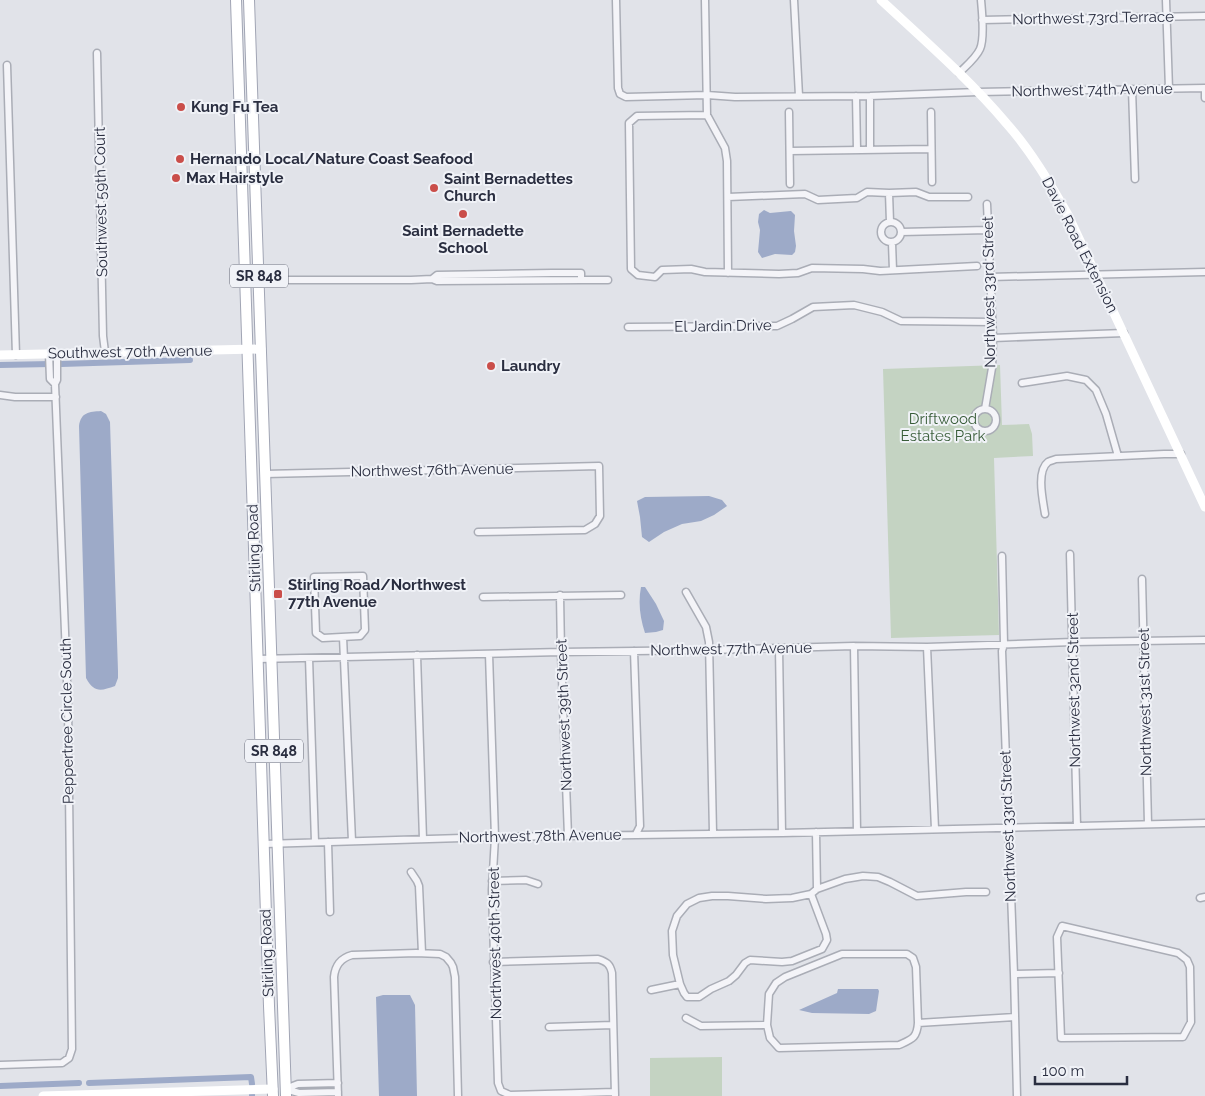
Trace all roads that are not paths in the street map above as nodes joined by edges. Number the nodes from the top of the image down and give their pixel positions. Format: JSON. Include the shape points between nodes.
{"nodes":[{"id":1,"x":236,"y":0,"type":"edge"},
{"id":2,"x":249,"y":0,"type":"edge"},
{"id":3,"x":616,"y":0,"type":"edge"},
{"id":4,"x":704,"y":0,"type":"edge"},
{"id":5,"x":794,"y":0,"type":"edge"},
{"id":6,"x":881,"y":0,"type":"edge"},
{"id":7,"x":981,"y":0,"type":"edge"},
{"id":8,"x":1166,"y":0,"type":"edge"},
{"id":9,"x":1205,"y":16,"type":"edge"},
{"id":10,"x":1166,"y":17,"type":"junction"},
{"id":11,"x":982,"y":20,"type":"junction"},
{"id":12,"x":97,"y":53,"type":"dead end"},
{"id":13,"x":8,"y":64,"type":"dead end"},
{"id":14,"x":959,"y":73,"type":"junction"},
{"id":15,"x":1205,"y":88,"type":"edge"},
{"id":16,"x":1169,"y":89,"type":"junction"},
{"id":17,"x":1132,"y":90,"type":"junction"},
{"id":18,"x":978,"y":92,"type":"junction"},
{"id":19,"x":707,"y":95,"type":"junction"},
{"id":20,"x":800,"y":96,"type":"junction"},
{"id":21,"x":856,"y":96,"type":"junction"},
{"id":22,"x":870,"y":96,"type":"junction"},
{"id":23,"x":1205,"y":98,"type":"edge"},
{"id":24,"x":789,"y":112,"type":"dead end"},
{"id":25,"x":931,"y":112,"type":"dead end"},
{"id":26,"x":707,"y":115,"type":"junction"},
{"id":27,"x":931,"y":149,"type":"junction"},
{"id":28,"x":857,"y":150,"type":"junction"},
{"id":29,"x":870,"y":150,"type":"junction"},
{"id":30,"x":790,"y":151,"type":"junction"},
{"id":31,"x":1136,"y":179,"type":"dead end"},
{"id":32,"x":932,"y":182,"type":"dead end"},
{"id":33,"x":790,"y":184,"type":"dead end"},
{"id":34,"x":888,"y":193,"type":"junction"},
{"id":35,"x":728,"y":197,"type":"junction"},
{"id":36,"x":968,"y":197,"type":"dead end"},
{"id":37,"x":243,"y":204,"type":"junction"},
{"id":38,"x":256,"y":204,"type":"junction"},
{"id":39,"x":986,"y":204,"type":"dead end"},
{"id":40,"x":890,"y":222,"type":"junction"},
{"id":41,"x":988,"y":230,"type":"junction"},
{"id":42,"x":901,"y":232,"type":"junction"},
{"id":43,"x":892,"y":243,"type":"junction"},
{"id":44,"x":977,"y":266,"type":"dead end"},
{"id":45,"x":892,"y":270,"type":"junction"},
{"id":46,"x":1205,"y":272,"type":"edge"},
{"id":47,"x":728,"y":273,"type":"junction"},
{"id":48,"x":1096,"y":274,"type":"junction"},
{"id":49,"x":990,"y":277,"type":"junction"},
{"id":50,"x":259,"y":280,"type":"junction"},
{"id":51,"x":608,"y":280,"type":"dead end"},
{"id":52,"x":992,"y":322,"type":"junction"},
{"id":53,"x":628,"y":328,"type":"dead end"},
{"id":54,"x":1124,"y":333,"type":"junction"},
{"id":55,"x":993,"y":338,"type":"junction"},
{"id":56,"x":248,"y":349,"type":"junction"},
{"id":57,"x":260,"y":349,"type":"junction"},
{"id":58,"x":105,"y":352,"type":"junction"},
{"id":59,"x":53,"y":354,"type":"junction"},
{"id":60,"x":0,"y":355,"type":"edge"},
{"id":61,"x":16,"y":355,"type":"junction"},
{"id":62,"x":1022,"y":383,"type":"dead end"},
{"id":63,"x":0,"y":395,"type":"edge"},
{"id":64,"x":56,"y":397,"type":"junction"},
{"id":65,"x":985,"y":409,"type":"dead end"},
{"id":66,"x":1181,"y":454,"type":"junction"},
{"id":67,"x":1118,"y":456,"type":"junction"},
{"id":68,"x":265,"y":474,"type":"junction"},
{"id":69,"x":1205,"y":507,"type":"edge"},
{"id":70,"x":1045,"y":514,"type":"dead end"},
{"id":71,"x":478,"y":532,"type":"dead end"},
{"id":72,"x":1070,"y":554,"type":"dead end"},
{"id":73,"x":1002,"y":556,"type":"dead end"},
{"id":74,"x":1142,"y":580,"type":"dead end"},
{"id":75,"x":686,"y":592,"type":"dead end"},
{"id":76,"x":560,"y":595,"type":"junction"},
{"id":77,"x":621,"y":595,"type":"dead end"},
{"id":78,"x":483,"y":597,"type":"dead end"},
{"id":79,"x":343,"y":638,"type":"junction"},
{"id":80,"x":1144,"y":640,"type":"junction"},
{"id":81,"x":1205,"y":640,"type":"edge"},
{"id":82,"x":1073,"y":642,"type":"junction"},
{"id":83,"x":1004,"y":644,"type":"junction"},
{"id":84,"x":854,"y":646,"type":"junction"},
{"id":85,"x":926,"y":647,"type":"junction"},
{"id":86,"x":779,"y":648,"type":"junction"},
{"id":87,"x":708,"y":650,"type":"junction"},
{"id":88,"x":634,"y":651,"type":"junction"},
{"id":89,"x":561,"y":652,"type":"junction"},
{"id":90,"x":489,"y":654,"type":"junction"},
{"id":91,"x":416,"y":655,"type":"junction"},
{"id":92,"x":344,"y":657,"type":"junction"},
{"id":93,"x":272,"y":658,"type":"junction"},
{"id":94,"x":308,"y":658,"type":"junction"},
{"id":95,"x":257,"y":659,"type":"junction"},
{"id":96,"x":1205,"y":823,"type":"edge"},
{"id":97,"x":1148,"y":824,"type":"junction"},
{"id":98,"x":1077,"y":826,"type":"junction"},
{"id":99,"x":1008,"y":827,"type":"junction"},
{"id":100,"x":935,"y":829,"type":"junction"},
{"id":101,"x":857,"y":831,"type":"junction"},
{"id":102,"x":816,"y":832,"type":"junction"},
{"id":103,"x":713,"y":833,"type":"junction"},
{"id":104,"x":782,"y":833,"type":"junction"},
{"id":105,"x":636,"y":834,"type":"junction"},
{"id":106,"x":568,"y":836,"type":"junction"},
{"id":107,"x":496,"y":837,"type":"junction"},
{"id":108,"x":424,"y":839,"type":"junction"},
{"id":109,"x":352,"y":841,"type":"junction"},
{"id":110,"x":315,"y":842,"type":"junction"},
{"id":111,"x":328,"y":842,"type":"junction"},
{"id":112,"x":264,"y":844,"type":"junction"},
{"id":113,"x":278,"y":844,"type":"junction"},
{"id":114,"x":411,"y":872,"type":"dead end"},
{"id":115,"x":492,"y":881,"type":"junction"},
{"id":116,"x":538,"y":884,"type":"dead end"},
{"id":117,"x":818,"y":889,"type":"junction"},
{"id":118,"x":986,"y":892,"type":"dead end"},
{"id":119,"x":812,"y":894,"type":"junction"},
{"id":120,"x":330,"y":912,"type":"dead end"},
{"id":121,"x":422,"y":953,"type":"junction"},
{"id":122,"x":493,"y":962,"type":"junction"},
{"id":123,"x":1058,"y":973,"type":"junction"},
{"id":124,"x":1014,"y":974,"type":"junction"},
{"id":125,"x":680,"y":984,"type":"junction"},
{"id":126,"x":651,"y":990,"type":"dead end"},
{"id":127,"x":1015,"y":1017,"type":"junction"},
{"id":128,"x":686,"y":1018,"type":"dead end"},
{"id":129,"x":918,"y":1023,"type":"junction"},
{"id":130,"x":613,"y":1025,"type":"junction"},
{"id":131,"x":767,"y":1025,"type":"junction"},
{"id":132,"x":549,"y":1027,"type":"dead end"},
{"id":133,"x":0,"y":1065,"type":"edge"},
{"id":134,"x":272,"y":1072,"type":"junction"},
{"id":135,"x":338,"y":1083,"type":"junction"},
{"id":136,"x":273,"y":1092,"type":"edge"},
{"id":137,"x":285,"y":1092,"type":"edge"},
{"id":138,"x":338,"y":1094,"type":"edge"},
{"id":139,"x":615,"y":1094,"type":"edge"},
{"id":140,"x":43,"y":1096,"type":"edge"},
{"id":141,"x":458,"y":1096,"type":"edge"},
{"id":142,"x":1017,"y":1096,"type":"edge"}],
"edges":[{"from":1,"to":37,"type":"main road","name":"Stirling Road","number":"SR 848"},
{"from":2,"to":38,"type":"main road","name":"Stirling Road","number":"SR 848"},
{"from":3,"to":19,"type":"street","via":[[620,94],[626,97]]},
{"from":4,"to":19,"type":"street"},
{"from":5,"to":20,"type":"street"},
{"from":6,"to":14,"type":"main road","name":"Davie Road Extension"},
{"from":7,"to":11,"type":"street"},
{"from":8,"to":10,"type":"street"},
{"from":9,"to":10,"type":"street","name":"Northwest 73rd Terrace"},
{"from":10,"to":11,"type":"street","name":"Northwest 73rd Terrace"},
{"from":10,"to":16,"type":"street"},
{"from":11,"to":14,"type":"street","via":[[980,49]]},
{"from":12,"to":58,"type":"street","name":"Southwest 59th Court"},
{"from":13,"to":61,"type":"street"},
{"from":14,"to":18,"type":"main road","name":"Davie Road Extension"},
{"from":15,"to":16,"type":"street","name":"Northwest 74th Avenue"},
{"from":15,"to":23,"type":"street"},
{"from":16,"to":17,"type":"street","name":"Northwest 74th Avenue"},
{"from":17,"to":18,"type":"street","name":"Northwest 74th Avenue"},
{"from":17,"to":31,"type":"street"},
{"from":18,"to":22,"type":"street","name":"Northwest 74th Avenue"},
{"from":18,"to":48,"type":"main road","name":"Davie Road Extension","via":[[1008,124],[1047,178]]},
{"from":19,"to":20,"type":"street"},
{"from":19,"to":26,"type":"street"},
{"from":20,"to":21,"type":"street","name":"Northwest 74th Avenue"},
{"from":21,"to":22,"type":"street","name":"Northwest 74th Avenue"},
{"from":21,"to":28,"type":"street"},
{"from":22,"to":29,"type":"street"},
{"from":24,"to":30,"type":"street"},
{"from":25,"to":27,"type":"street"},
{"from":26,"to":35,"type":"street","via":[[725,148]]},
{"from":26,"to":47,"type":"street","via":[[637,116],[629,123],[631,269],[638,276],[654,277],[662,270]]},
{"from":27,"to":29,"type":"street"},
{"from":27,"to":32,"type":"street"},
{"from":28,"to":29,"type":"street"},
{"from":28,"to":30,"type":"street"},
{"from":30,"to":33,"type":"street"},
{"from":34,"to":35,"type":"street","via":[[867,192],[857,198],[818,200],[804,194]]},
{"from":34,"to":36,"type":"street"},
{"from":34,"to":40,"type":"street"},
{"from":35,"to":47,"type":"street"},
{"from":37,"to":38,"type":"main road"},
{"from":37,"to":56,"type":"main road","name":"Stirling Road","number":"SR 848"},
{"from":38,"to":50,"type":"main road","name":"Stirling Road","number":"SR 848"},
{"from":39,"to":41,"type":"street","name":"Northwest 33rd Street"},
{"from":40,"to":42,"type":"street","via":[[898,224]]},
{"from":40,"to":43,"type":"street","via":[[883,225],[880,233],[884,240]]},
{"from":41,"to":42,"type":"street"},
{"from":41,"to":49,"type":"street","name":"Northwest 33rd Street"},
{"from":42,"to":43,"type":"street","via":[[899,239]]},
{"from":43,"to":45,"type":"street"},
{"from":44,"to":45,"type":"street"},
{"from":45,"to":47,"type":"street","via":[[812,268],[798,273]]},
{"from":46,"to":48,"type":"street"},
{"from":48,"to":49,"type":"street"},
{"from":48,"to":54,"type":"main road","name":"Davie Road Extension"},
{"from":49,"to":52,"type":"street","name":"Northwest 33rd Street"},
{"from":50,"to":51,"type":"street","via":[[411,280],[447,274],[581,273],[581,280]]},
{"from":50,"to":57,"type":"main road","name":"Stirling Road","number":"SR 848"},
{"from":52,"to":53,"type":"street","name":"El Jardin Drive","via":[[902,320],[854,305],[813,307],[777,326]]},
{"from":52,"to":55,"type":"street","name":"Northwest 33rd Street"},
{"from":54,"to":55,"type":"street"},
{"from":54,"to":66,"type":"main road","name":"Davie Road Extension"},
{"from":55,"to":65,"type":"street","name":"Northwest 33rd Street"},
{"from":56,"to":57,"type":"main road","name":"Southwest 70th Avenue"},
{"from":56,"to":58,"type":"main road","name":"Southwest 70th Avenue"},
{"from":56,"to":95,"type":"main road","name":"Stirling Road","number":"SR 848"},
{"from":57,"to":68,"type":"main road","name":"Stirling Road","number":"SR 848"},
{"from":58,"to":59,"type":"main road","name":"Southwest 70th Avenue"},
{"from":59,"to":61,"type":"main road","name":"Southwest 70th Avenue"},
{"from":59,"to":64,"type":"street","name":"Peppertree Circle South","via":[[50,379],[55,384]]},
{"from":60,"to":61,"type":"main road","name":"Southwest 70th Avenue"},
{"from":62,"to":67,"type":"street","via":[[1066,376],[1086,380],[1096,390]]},
{"from":63,"to":64,"type":"street"},
{"from":64,"to":133,"type":"street","name":"Peppertree Circle South","via":[[68,706],[72,1049],[69,1058],[62,1063]]},
{"from":66,"to":67,"type":"street"},
{"from":66,"to":69,"type":"main road","name":"Davie Road Extension"},
{"from":67,"to":70,"type":"street","via":[[1048,462],[1041,472]]},
{"from":68,"to":71,"type":"street","name":"Northwest 76th Avenue","via":[[599,466],[600,516],[585,530]]},
{"from":68,"to":93,"type":"main road","name":"Stirling Road","number":"SR 848"},
{"from":72,"to":82,"type":"street","name":"Northwest 32nd Street"},
{"from":73,"to":83,"type":"street","name":"Northwest 33rd Street"},
{"from":74,"to":80,"type":"street","name":"Northwest 31st Street"},
{"from":75,"to":87,"type":"street","via":[[706,627]]},
{"from":76,"to":77,"type":"street"},
{"from":76,"to":78,"type":"street"},
{"from":76,"to":89,"type":"street","name":"Northwest 39th Street"},
{"from":79,"to":79,"type":"street","via":[[360,636],[365,630],[363,576],[314,577],[316,633],[323,638]]},
{"from":79,"to":92,"type":"street"},
{"from":80,"to":81,"type":"street","name":"Northwest 77th Avenue"},
{"from":80,"to":82,"type":"street","name":"Northwest 77th Avenue"},
{"from":80,"to":97,"type":"street","name":"Northwest 31st Street"},
{"from":82,"to":83,"type":"street","name":"Northwest 77th Avenue"},
{"from":82,"to":98,"type":"street","name":"Northwest 32nd Street"},
{"from":83,"to":85,"type":"street","name":"Northwest 77th Avenue"},
{"from":83,"to":99,"type":"street","name":"Northwest 33rd Street"},
{"from":84,"to":85,"type":"street","name":"Northwest 77th Avenue"},
{"from":84,"to":86,"type":"street","name":"Northwest 77th Avenue"},
{"from":84,"to":101,"type":"street"},
{"from":85,"to":100,"type":"street"},
{"from":86,"to":87,"type":"street","name":"Northwest 77th Avenue"},
{"from":86,"to":104,"type":"street"},
{"from":87,"to":88,"type":"street","name":"Northwest 77th Avenue"},
{"from":87,"to":103,"type":"street"},
{"from":88,"to":89,"type":"street","name":"Northwest 77th Avenue"},
{"from":88,"to":105,"type":"street","via":[[640,826]]},
{"from":89,"to":90,"type":"street","name":"Northwest 77th Avenue"},
{"from":89,"to":106,"type":"street","name":"Northwest 39th Street"},
{"from":90,"to":91,"type":"street","name":"Northwest 77th Avenue"},
{"from":90,"to":107,"type":"street","name":"Northwest 40th Street"},
{"from":91,"to":92,"type":"street","name":"Northwest 77th Avenue"},
{"from":91,"to":108,"type":"street"},
{"from":92,"to":94,"type":"street","name":"Northwest 77th Avenue"},
{"from":92,"to":109,"type":"street"},
{"from":93,"to":94,"type":"street","name":"Northwest 77th Avenue"},
{"from":93,"to":95,"type":"street","name":"Northwest 77th Avenue"},
{"from":93,"to":113,"type":"main road","name":"Stirling Road","number":"SR 848"},
{"from":94,"to":110,"type":"street"},
{"from":95,"to":112,"type":"main road","name":"Stirling Road","number":"SR 848"},
{"from":96,"to":97,"type":"street","name":"Northwest 78th Avenue"},
{"from":97,"to":98,"type":"street","name":"Northwest 78th Avenue"},
{"from":98,"to":99,"type":"street","name":"Northwest 78th Avenue"},
{"from":99,"to":100,"type":"street","name":"Northwest 78th Avenue"},
{"from":99,"to":124,"type":"street","name":"Northwest 33rd Street"},
{"from":100,"to":101,"type":"street","name":"Northwest 78th Avenue"},
{"from":101,"to":102,"type":"street","name":"Northwest 78th Avenue"},
{"from":102,"to":104,"type":"street","name":"Northwest 78th Avenue"},
{"from":102,"to":117,"type":"street"},
{"from":103,"to":104,"type":"street","name":"Northwest 78th Avenue"},
{"from":103,"to":105,"type":"street","name":"Northwest 78th Avenue"},
{"from":105,"to":106,"type":"street","name":"Northwest 78th Avenue"},
{"from":106,"to":107,"type":"street","name":"Northwest 78th Avenue"},
{"from":107,"to":108,"type":"street","name":"Northwest 78th Avenue"},
{"from":107,"to":115,"type":"street","name":"Northwest 40th Street"},
{"from":108,"to":109,"type":"street","name":"Northwest 78th Avenue"},
{"from":109,"to":111,"type":"street","name":"Northwest 78th Avenue"},
{"from":110,"to":111,"type":"street","name":"Northwest 78th Avenue"},
{"from":110,"to":113,"type":"street","name":"Northwest 78th Avenue"},
{"from":111,"to":120,"type":"street"},
{"from":112,"to":113,"type":"street","name":"Northwest 78th Avenue"},
{"from":112,"to":134,"type":"main road","name":"Stirling Road","number":"SR 848"},
{"from":113,"to":137,"type":"main road","name":"Stirling Road","number":"SR 848"},
{"from":114,"to":121,"type":"street","via":[[419,886]]},
{"from":115,"to":116,"type":"street","via":[[526,880]]},
{"from":115,"to":122,"type":"street","name":"Northwest 40th Street"},
{"from":117,"to":118,"type":"street","via":[[864,876],[878,877],[918,896]]},
{"from":117,"to":119,"type":"street"},
{"from":119,"to":125,"type":"street","via":[[766,900],[712,896],[687,904],[677,916],[672,931],[673,955]]},
{"from":119,"to":125,"type":"street","via":[[826,934],[822,950],[792,961],[750,960],[729,981],[699,997],[687,997]]},
{"from":121,"to":135,"type":"street","via":[[348,956],[336,966]]},
{"from":121,"to":141,"type":"street","via":[[440,954],[453,967]]},
{"from":122,"to":130,"type":"street","via":[[598,958],[604,961],[610,965],[612,973]]},
{"from":122,"to":139,"type":"street","name":"Northwest 40th Street","via":[[501,1090],[510,1095]]},
{"from":123,"to":123,"type":"street","via":[[1057,937],[1062,926],[1178,953],[1190,967],[1191,1022],[1183,1037],[1061,1038]]},
{"from":123,"to":124,"type":"street"},
{"from":124,"to":127,"type":"street","name":"Northwest 33rd Street"},
{"from":125,"to":126,"type":"street"},
{"from":127,"to":129,"type":"street"},
{"from":127,"to":142,"type":"street","name":"Northwest 33rd Street"},
{"from":128,"to":131,"type":"street","via":[[701,1026]]},
{"from":129,"to":131,"type":"street","via":[[912,1039],[899,1045],[780,1048],[770,1038]]},
{"from":129,"to":131,"type":"street","via":[[913,958],[907,954],[842,954],[776,983],[769,994]]},
{"from":130,"to":132,"type":"street"},
{"from":130,"to":139,"type":"street"},
{"from":134,"to":136,"type":"main road","name":"Stirling Road","number":"SR 848"},
{"from":134,"to":137,"type":"main road"},
{"from":135,"to":137,"type":"street","via":[[298,1084]]},
{"from":135,"to":138,"type":"street"},
{"from":136,"to":140,"type":"main road"},
{"from":137,"to":138,"type":"street"}]}
